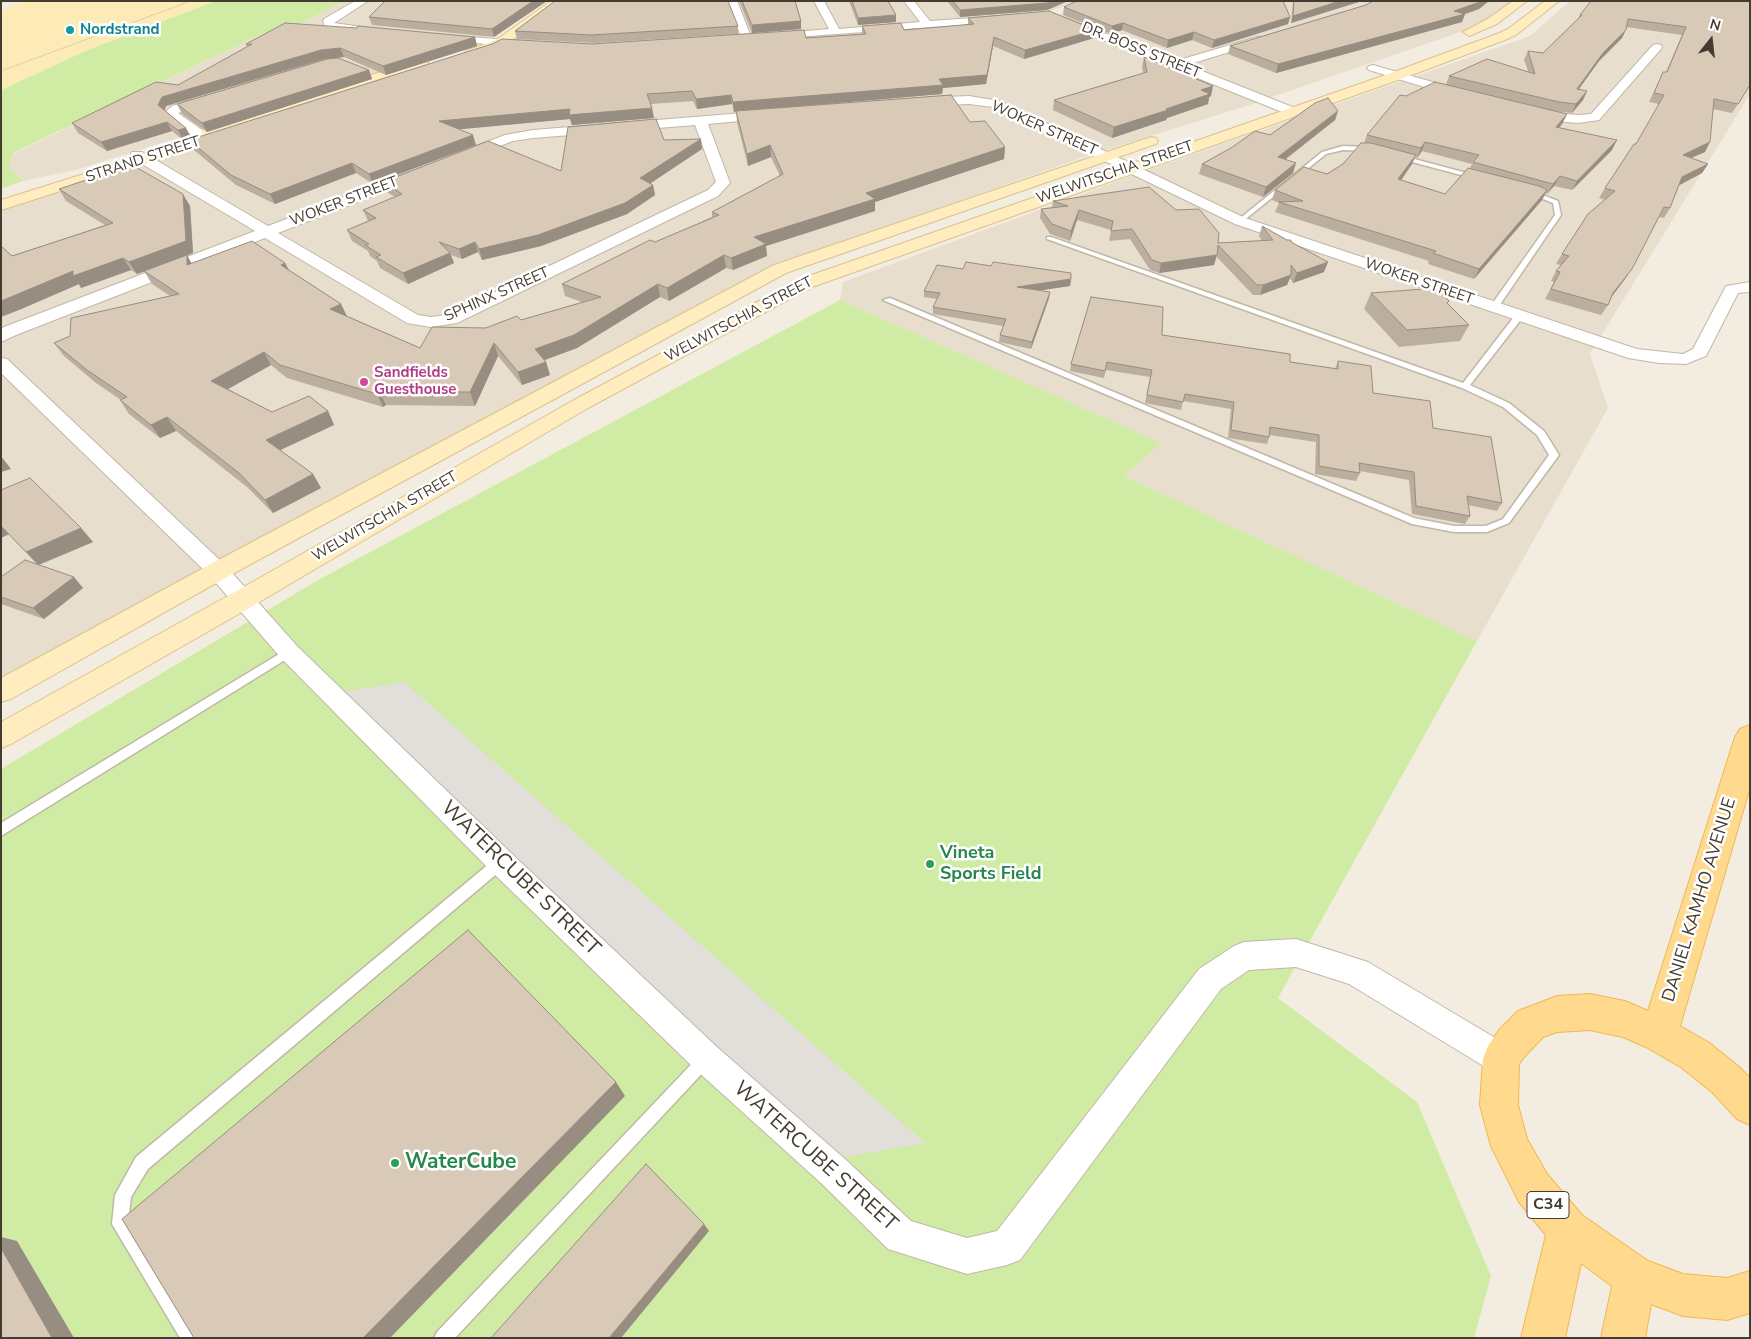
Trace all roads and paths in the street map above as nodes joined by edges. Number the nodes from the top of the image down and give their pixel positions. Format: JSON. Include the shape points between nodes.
{"nodes":[{"id":1,"x":191,"y":1,"type":"edge"},
{"id":2,"x":364,"y":1,"type":"edge"},
{"id":3,"x":544,"y":1,"type":"edge"},
{"id":4,"x":559,"y":1,"type":"edge"},
{"id":5,"x":732,"y":1,"type":"edge"},
{"id":6,"x":819,"y":1,"type":"edge"},
{"id":7,"x":909,"y":1,"type":"edge"},
{"id":8,"x":1521,"y":1,"type":"edge"},
{"id":9,"x":1553,"y":1,"type":"edge"},
{"id":10,"x":1009,"y":18,"type":"edge"},
{"id":11,"x":1058,"y":19,"type":"edge"},
{"id":12,"x":927,"y":24,"type":"junction"},
{"id":13,"x":835,"y":31,"type":"junction"},
{"id":14,"x":378,"y":32,"type":"edge"},
{"id":15,"x":427,"y":36,"type":"edge"},
{"id":16,"x":1268,"y":37,"type":"edge"},
{"id":17,"x":486,"y":42,"type":"junction"},
{"id":18,"x":500,"y":43,"type":"junction"},
{"id":19,"x":530,"y":45,"type":"edge"},
{"id":20,"x":1658,"y":47,"type":"dead end"},
{"id":21,"x":1176,"y":65,"type":"junction"},
{"id":22,"x":1373,"y":68,"type":"junction"},
{"id":23,"x":361,"y":70,"type":"edge"},
{"id":24,"x":1,"y":71,"type":"edge"},
{"id":25,"x":1396,"y":76,"type":"junction"},
{"id":26,"x":379,"y":77,"type":"junction"},
{"id":27,"x":221,"y":96,"type":"edge"},
{"id":28,"x":1472,"y":97,"type":"edge"},
{"id":29,"x":906,"y":103,"type":"edge"},
{"id":30,"x":1269,"y":103,"type":"junction"},
{"id":31,"x":1518,"y":108,"type":"edge"},
{"id":32,"x":1291,"y":111,"type":"junction"},
{"id":33,"x":779,"y":114,"type":"edge"},
{"id":34,"x":1232,"y":114,"type":"dead end"},
{"id":35,"x":700,"y":120,"type":"junction"},
{"id":36,"x":200,"y":135,"type":"junction"},
{"id":37,"x":1168,"y":135,"type":"dead end"},
{"id":38,"x":1377,"y":152,"type":"edge"},
{"id":39,"x":1387,"y":154,"type":"edge"},
{"id":40,"x":1104,"y":156,"type":"junction"},
{"id":41,"x":141,"y":158,"type":"junction"},
{"id":42,"x":447,"y":162,"type":"edge"},
{"id":43,"x":1128,"y":168,"type":"junction"},
{"id":44,"x":429,"y":169,"type":"edge"},
{"id":45,"x":1481,"y":179,"type":"edge"},
{"id":46,"x":1518,"y":188,"type":"edge"},
{"id":47,"x":1,"y":198,"type":"edge"},
{"id":48,"x":1,"y":205,"type":"edge"},
{"id":49,"x":1240,"y":221,"type":"junction"},
{"id":50,"x":267,"y":232,"type":"junction"},
{"id":51,"x":1049,"y":238,"type":"dead end"},
{"id":52,"x":1750,"y":287,"type":"edge"},
{"id":53,"x":887,"y":300,"type":"dead end"},
{"id":54,"x":1494,"y":307,"type":"junction"},
{"id":55,"x":1520,"y":315,"type":"junction"},
{"id":56,"x":1,"y":337,"type":"edge"},
{"id":57,"x":1,"y":363,"type":"edge"},
{"id":58,"x":1465,"y":386,"type":"junction"},
{"id":59,"x":218,"y":571,"type":"junction"},
{"id":60,"x":242,"y":600,"type":"junction"},
{"id":61,"x":289,"y":652,"type":"junction"},
{"id":62,"x":1,"y":691,"type":"edge"},
{"id":63,"x":1,"y":736,"type":"edge"},
{"id":64,"x":1750,"y":737,"type":"edge"},
{"id":65,"x":1,"y":830,"type":"edge"},
{"id":66,"x":500,"y":862,"type":"junction"},
{"id":67,"x":1659,"y":1034,"type":"junction"},
{"id":68,"x":706,"y":1059,"type":"junction"},
{"id":69,"x":1501,"y":1059,"type":"junction"},
{"id":70,"x":1750,"y":1106,"type":"edge"},
{"id":71,"x":1568,"y":1228,"type":"junction"},
{"id":72,"x":1635,"y":1278,"type":"junction"},
{"id":73,"x":1750,"y":1292,"type":"edge"},
{"id":74,"x":190,"y":1338,"type":"edge"},
{"id":75,"x":443,"y":1338,"type":"edge"},
{"id":76,"x":1543,"y":1338,"type":"edge"},
{"id":77,"x":1623,"y":1338,"type":"edge"}],
"edges":[{"from":1,"to":24,"type":"path"},
{"from":2,"to":14,"type":"street","via":[[328,21],[329,25]]},
{"from":3,"to":17,"type":"street"},
{"from":4,"to":18,"type":"street"},
{"from":5,"to":13,"type":"street","via":[[742,39]]},
{"from":6,"to":13,"type":"street"},
{"from":7,"to":12,"type":"street"},
{"from":8,"to":22,"type":"street","via":[[1486,25]]},
{"from":9,"to":25,"type":"street","name":"WELWITSCHIA STREET","via":[[1512,32]]},
{"from":10,"to":12,"type":"street"},
{"from":11,"to":21,"type":"street","name":"DR. BOSS STREET"},
{"from":12,"to":13,"type":"street"},
{"from":15,"to":17,"type":"street"},
{"from":16,"to":21,"type":"street"},
{"from":17,"to":18,"type":"street"},
{"from":17,"to":18,"type":"street","via":[[454,56]]},
{"from":18,"to":19,"type":"street"},
{"from":20,"to":31,"type":"street","via":[[1595,117],[1554,117]]},
{"from":21,"to":30,"type":"street","name":"DR. BOSS STREET"},
{"from":22,"to":25,"type":"street"},
{"from":22,"to":30,"type":"street"},
{"from":23,"to":26,"type":"street"},
{"from":25,"to":28,"type":"street"},
{"from":25,"to":32,"type":"street","name":"WELWITSCHIA STREET"},
{"from":26,"to":36,"type":"street","name":"STRAND STREET"},
{"from":26,"to":41,"type":"street","name":"STRAND STREET","via":[[435,62]]},
{"from":27,"to":36,"type":"street","via":[[170,113]]},
{"from":29,"to":40,"type":"street","name":"WOKER STREET","via":[[970,100],[996,104]]},
{"from":30,"to":32,"type":"street","name":"DR. BOSS STREET"},
{"from":30,"to":34,"type":"street"},
{"from":32,"to":43,"type":"street","name":"WELWITSCHIA STREET"},
{"from":33,"to":35,"type":"street"},
{"from":35,"to":42,"type":"street","via":[[533,134],[510,138]]},
{"from":35,"to":50,"type":"street","name":"SPHINX STREET","via":[[723,183],[714,193],[451,319],[431,322],[414,319]]},
{"from":36,"to":41,"type":"street","name":"STRAND STREET"},
{"from":37,"to":40,"type":"street","name":"WELWITSCHIA STREET"},
{"from":38,"to":49,"type":"lane","via":[[1343,148],[1324,153]]},
{"from":39,"to":45,"type":"lane"},
{"from":40,"to":43,"type":"street","name":"WOKER STREET"},
{"from":40,"to":59,"type":"street","name":"WELWITSCHIA STREET","via":[[780,269]]},
{"from":41,"to":47,"type":"street","name":"STRAND STREET"},
{"from":41,"to":48,"type":"street","name":"STRAND STREET"},
{"from":41,"to":50,"type":"street","name":"SPHINX STREET"},
{"from":43,"to":49,"type":"street","name":"WOKER STREET"},
{"from":43,"to":60,"type":"street","name":"WELWITSCHIA STREET","via":[[806,282],[581,404]]},
{"from":44,"to":50,"type":"street","name":"WOKER STREET"},
{"from":46,"to":54,"type":"lane","via":[[1556,202],[1558,215]]},
{"from":49,"to":54,"type":"street","name":"WOKER STREET"},
{"from":50,"to":56,"type":"street","name":"WOKER STREET"},
{"from":51,"to":58,"type":"lane"},
{"from":52,"to":55,"type":"street","name":"WOKER STREET","via":[[1732,289],[1700,352],[1686,359],[1634,354]]},
{"from":53,"to":58,"type":"lane","via":[[1412,522],[1454,529],[1487,529],[1506,521],[1554,454],[1541,433],[1506,405]]},
{"from":54,"to":55,"type":"street","name":"WOKER STREET"},
{"from":55,"to":58,"type":"lane"},
{"from":57,"to":59,"type":"street"},
{"from":59,"to":60,"type":"street"},
{"from":59,"to":62,"type":"street","name":"WELWITSCHIA STREET"},
{"from":60,"to":61,"type":"street","name":"WATERCUBE STREET"},
{"from":60,"to":63,"type":"street","name":"WELWITSCHIA STREET"},
{"from":61,"to":65,"type":"lane"},
{"from":61,"to":66,"type":"street","name":"WATERCUBE STREET"},
{"from":64,"to":67,"type":"main road","name":"DANIEL KAMHO AVENUE"},
{"from":66,"to":68,"type":"street","name":"WATERCUBE STREET"},
{"from":66,"to":74,"type":"lane","via":[[142,1163],[123,1195],[120,1224]]},
{"from":67,"to":69,"type":"main road","via":[[1624,1019],[1590,1012],[1558,1014],[1532,1024]]},
{"from":67,"to":70,"type":"main road","via":[[1695,1055],[1725,1079]]},
{"from":68,"to":69,"type":"street","name":"WATERCUBE STREET","via":[[901,1236],[967,1256],[1006,1248],[1210,979],[1244,956],[1296,953],[1356,972]]},
{"from":68,"to":75,"type":"lane"},
{"from":69,"to":71,"type":"main road","number":"C34","via":[[1499,1105],[1510,1146],[1533,1188]]},
{"from":71,"to":72,"type":"main road","number":"C34"},
{"from":71,"to":76,"type":"main road","number":"C34"},
{"from":72,"to":73,"type":"main road","number":"C34","via":[[1683,1296],[1728,1299]]},
{"from":72,"to":77,"type":"main road"}]}
